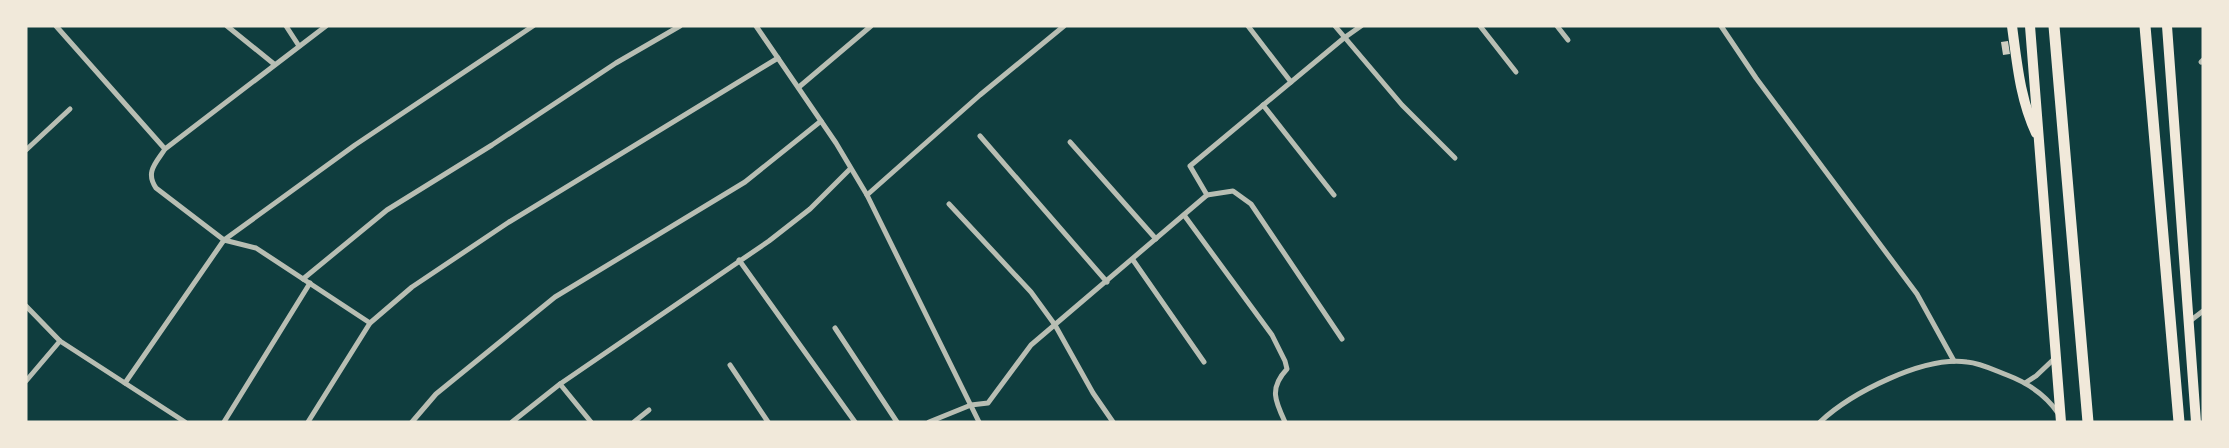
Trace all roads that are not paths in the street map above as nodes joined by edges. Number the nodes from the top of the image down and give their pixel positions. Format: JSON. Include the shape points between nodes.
{"nodes":[{"id":1,"x":56,"y":26,"type":"edge"},
{"id":2,"x":227,"y":26,"type":"edge"},
{"id":3,"x":286,"y":26,"type":"edge"},
{"id":4,"x":326,"y":26,"type":"edge"},
{"id":5,"x":533,"y":26,"type":"edge"},
{"id":6,"x":680,"y":26,"type":"edge"},
{"id":7,"x":756,"y":26,"type":"edge"},
{"id":8,"x":1064,"y":26,"type":"edge"},
{"id":9,"x":1248,"y":26,"type":"edge"},
{"id":10,"x":1335,"y":26,"type":"edge"},
{"id":11,"x":1361,"y":26,"type":"edge"},
{"id":12,"x":1480,"y":26,"type":"edge"},
{"id":13,"x":1557,"y":26,"type":"edge"},
{"id":14,"x":1721,"y":26,"type":"edge"},
{"id":15,"x":2012,"y":26,"type":"edge"},
{"id":16,"x":2030,"y":26,"type":"edge"},
{"id":17,"x":2054,"y":26,"type":"edge"},
{"id":18,"x":2145,"y":26,"type":"edge"},
{"id":19,"x":2167,"y":26,"type":"edge"},
{"id":20,"x":870,"y":27,"type":"edge"},
{"id":21,"x":1344,"y":38,"type":"junction"},
{"id":22,"x":1568,"y":40,"type":"dead end"},
{"id":23,"x":299,"y":46,"type":"junction"},
{"id":24,"x":778,"y":58,"type":"junction"},
{"id":25,"x":274,"y":64,"type":"junction"},
{"id":26,"x":1516,"y":72,"type":"dead end"},
{"id":27,"x":1292,"y":82,"type":"junction"},
{"id":28,"x":799,"y":87,"type":"junction"},
{"id":29,"x":1264,"y":106,"type":"junction"},
{"id":30,"x":70,"y":109,"type":"dead end"},
{"id":31,"x":821,"y":121,"type":"junction"},
{"id":32,"x":980,"y":136,"type":"dead end"},
{"id":33,"x":2039,"y":141,"type":"junction"},
{"id":34,"x":1070,"y":142,"type":"dead end"},
{"id":35,"x":165,"y":149,"type":"junction"},
{"id":36,"x":26,"y":150,"type":"edge"},
{"id":37,"x":1455,"y":158,"type":"dead end"},
{"id":38,"x":850,"y":169,"type":"junction"},
{"id":39,"x":867,"y":195,"type":"junction"},
{"id":40,"x":1207,"y":195,"type":"junction"},
{"id":41,"x":1334,"y":195,"type":"dead end"},
{"id":42,"x":949,"y":204,"type":"dead end"},
{"id":43,"x":1184,"y":215,"type":"junction"},
{"id":44,"x":1156,"y":239,"type":"junction"},
{"id":45,"x":224,"y":240,"type":"junction"},
{"id":46,"x":739,"y":260,"type":"junction"},
{"id":47,"x":1133,"y":260,"type":"junction"},
{"id":48,"x":303,"y":279,"type":"junction"},
{"id":49,"x":1107,"y":282,"type":"junction"},
{"id":50,"x":310,"y":284,"type":"junction"},
{"id":51,"x":26,"y":306,"type":"edge"},
{"id":52,"x":2203,"y":311,"type":"edge"},
{"id":53,"x":2189,"y":321,"type":"junction"},
{"id":54,"x":370,"y":323,"type":"junction"},
{"id":55,"x":1055,"y":324,"type":"junction"},
{"id":56,"x":835,"y":328,"type":"dead end"},
{"id":57,"x":1342,"y":339,"type":"dead end"},
{"id":58,"x":60,"y":341,"type":"junction"},
{"id":59,"x":2056,"y":358,"type":"junction"},
{"id":60,"x":1954,"y":361,"type":"junction"},
{"id":61,"x":1204,"y":362,"type":"dead end"},
{"id":62,"x":730,"y":365,"type":"dead end"},
{"id":63,"x":26,"y":381,"type":"edge"},
{"id":64,"x":125,"y":383,"type":"junction"},
{"id":65,"x":2025,"y":383,"type":"junction"},
{"id":66,"x":560,"y":384,"type":"junction"},
{"id":67,"x":971,"y":405,"type":"junction"},
{"id":68,"x":649,"y":410,"type":"dead end"},
{"id":69,"x":2061,"y":420,"type":"edge"},
{"id":70,"x":184,"y":422,"type":"edge"},
{"id":71,"x":224,"y":422,"type":"edge"},
{"id":72,"x":308,"y":422,"type":"edge"},
{"id":73,"x":412,"y":422,"type":"edge"},
{"id":74,"x":512,"y":422,"type":"edge"},
{"id":75,"x":591,"y":422,"type":"edge"},
{"id":76,"x":634,"y":422,"type":"edge"},
{"id":77,"x":768,"y":422,"type":"edge"},
{"id":78,"x":855,"y":422,"type":"edge"},
{"id":79,"x":897,"y":422,"type":"edge"},
{"id":80,"x":929,"y":422,"type":"edge"},
{"id":81,"x":979,"y":422,"type":"edge"},
{"id":82,"x":1113,"y":422,"type":"edge"},
{"id":83,"x":1285,"y":422,"type":"edge"},
{"id":84,"x":1820,"y":422,"type":"edge"},
{"id":85,"x":2088,"y":422,"type":"edge"},
{"id":86,"x":2179,"y":422,"type":"edge"},
{"id":87,"x":2196,"y":422,"type":"edge"}],
"edges":[{"from":1,"to":35,"type":"street"},
{"from":2,"to":25,"type":"street"},
{"from":3,"to":23,"type":"street"},
{"from":4,"to":23,"type":"street"},
{"from":5,"to":45,"type":"street","via":[[355,145]]},
{"from":6,"to":48,"type":"street","via":[[616,63],[387,210]]},
{"from":7,"to":24,"type":"street"},
{"from":8,"to":39,"type":"street"},
{"from":9,"to":27,"type":"street"},
{"from":10,"to":21,"type":"street"},
{"from":11,"to":21,"type":"street"},
{"from":12,"to":26,"type":"street"},
{"from":13,"to":22,"type":"street"},
{"from":14,"to":60,"type":"street","via":[[1917,294]]},
{"from":15,"to":33,"type":"main road","via":[[2019,81]]},
{"from":16,"to":33,"type":"main road"},
{"from":17,"to":85,"type":"highway"},
{"from":18,"to":86,"type":"highway"},
{"from":19,"to":53,"type":"main road"},
{"from":20,"to":28,"type":"street"},
{"from":21,"to":27,"type":"street"},
{"from":21,"to":37,"type":"street","via":[[1402,105]]},
{"from":23,"to":25,"type":"street"},
{"from":24,"to":28,"type":"street"},
{"from":24,"to":54,"type":"street","via":[[509,222],[412,287]]},
{"from":25,"to":35,"type":"street"},
{"from":27,"to":29,"type":"street"},
{"from":28,"to":31,"type":"street"},
{"from":29,"to":40,"type":"street","via":[[1190,166]]},
{"from":29,"to":41,"type":"street"},
{"from":30,"to":36,"type":"street"},
{"from":31,"to":38,"type":"street"},
{"from":31,"to":73,"type":"street","via":[[745,182],[554,297],[436,394]]},
{"from":32,"to":49,"type":"street"},
{"from":33,"to":59,"type":"main road"},
{"from":34,"to":44,"type":"street"},
{"from":35,"to":45,"type":"street","via":[[150,173],[151,181]]},
{"from":38,"to":39,"type":"street"},
{"from":38,"to":46,"type":"street","via":[[810,209]]},
{"from":39,"to":67,"type":"street"},
{"from":40,"to":43,"type":"street"},
{"from":40,"to":57,"type":"street","via":[[1233,191],[1251,204]]},
{"from":42,"to":55,"type":"street","via":[[1031,292]]},
{"from":43,"to":44,"type":"street"},
{"from":43,"to":83,"type":"street","via":[[1272,335],[1285,361],[1287,369],[1278,378],[1275,401]]},
{"from":44,"to":47,"type":"street"},
{"from":45,"to":48,"type":"street","via":[[256,248]]},
{"from":45,"to":64,"type":"street"},
{"from":46,"to":66,"type":"street"},
{"from":46,"to":78,"type":"street"},
{"from":47,"to":49,"type":"street"},
{"from":47,"to":61,"type":"street"},
{"from":48,"to":50,"type":"street"},
{"from":49,"to":55,"type":"street"},
{"from":50,"to":54,"type":"street"},
{"from":50,"to":71,"type":"street"},
{"from":51,"to":58,"type":"street"},
{"from":52,"to":53,"type":"street"},
{"from":53,"to":87,"type":"main road"},
{"from":54,"to":72,"type":"street"},
{"from":55,"to":67,"type":"street","via":[[1031,345],[988,403]]},
{"from":55,"to":82,"type":"street","via":[[1093,394]]},
{"from":56,"to":79,"type":"street"},
{"from":58,"to":63,"type":"street"},
{"from":58,"to":64,"type":"street"},
{"from":59,"to":65,"type":"street"},
{"from":59,"to":69,"type":"main road"},
{"from":60,"to":65,"type":"street","via":[[1984,366]]},
{"from":60,"to":84,"type":"street","via":[[1926,366],[1876,384],[1844,402]]},
{"from":62,"to":77,"type":"street"},
{"from":64,"to":70,"type":"street"},
{"from":65,"to":69,"type":"street","via":[[2052,405]]},
{"from":66,"to":74,"type":"street"},
{"from":66,"to":75,"type":"street"},
{"from":67,"to":80,"type":"street"},
{"from":67,"to":81,"type":"street"},
{"from":68,"to":76,"type":"street"}]}
